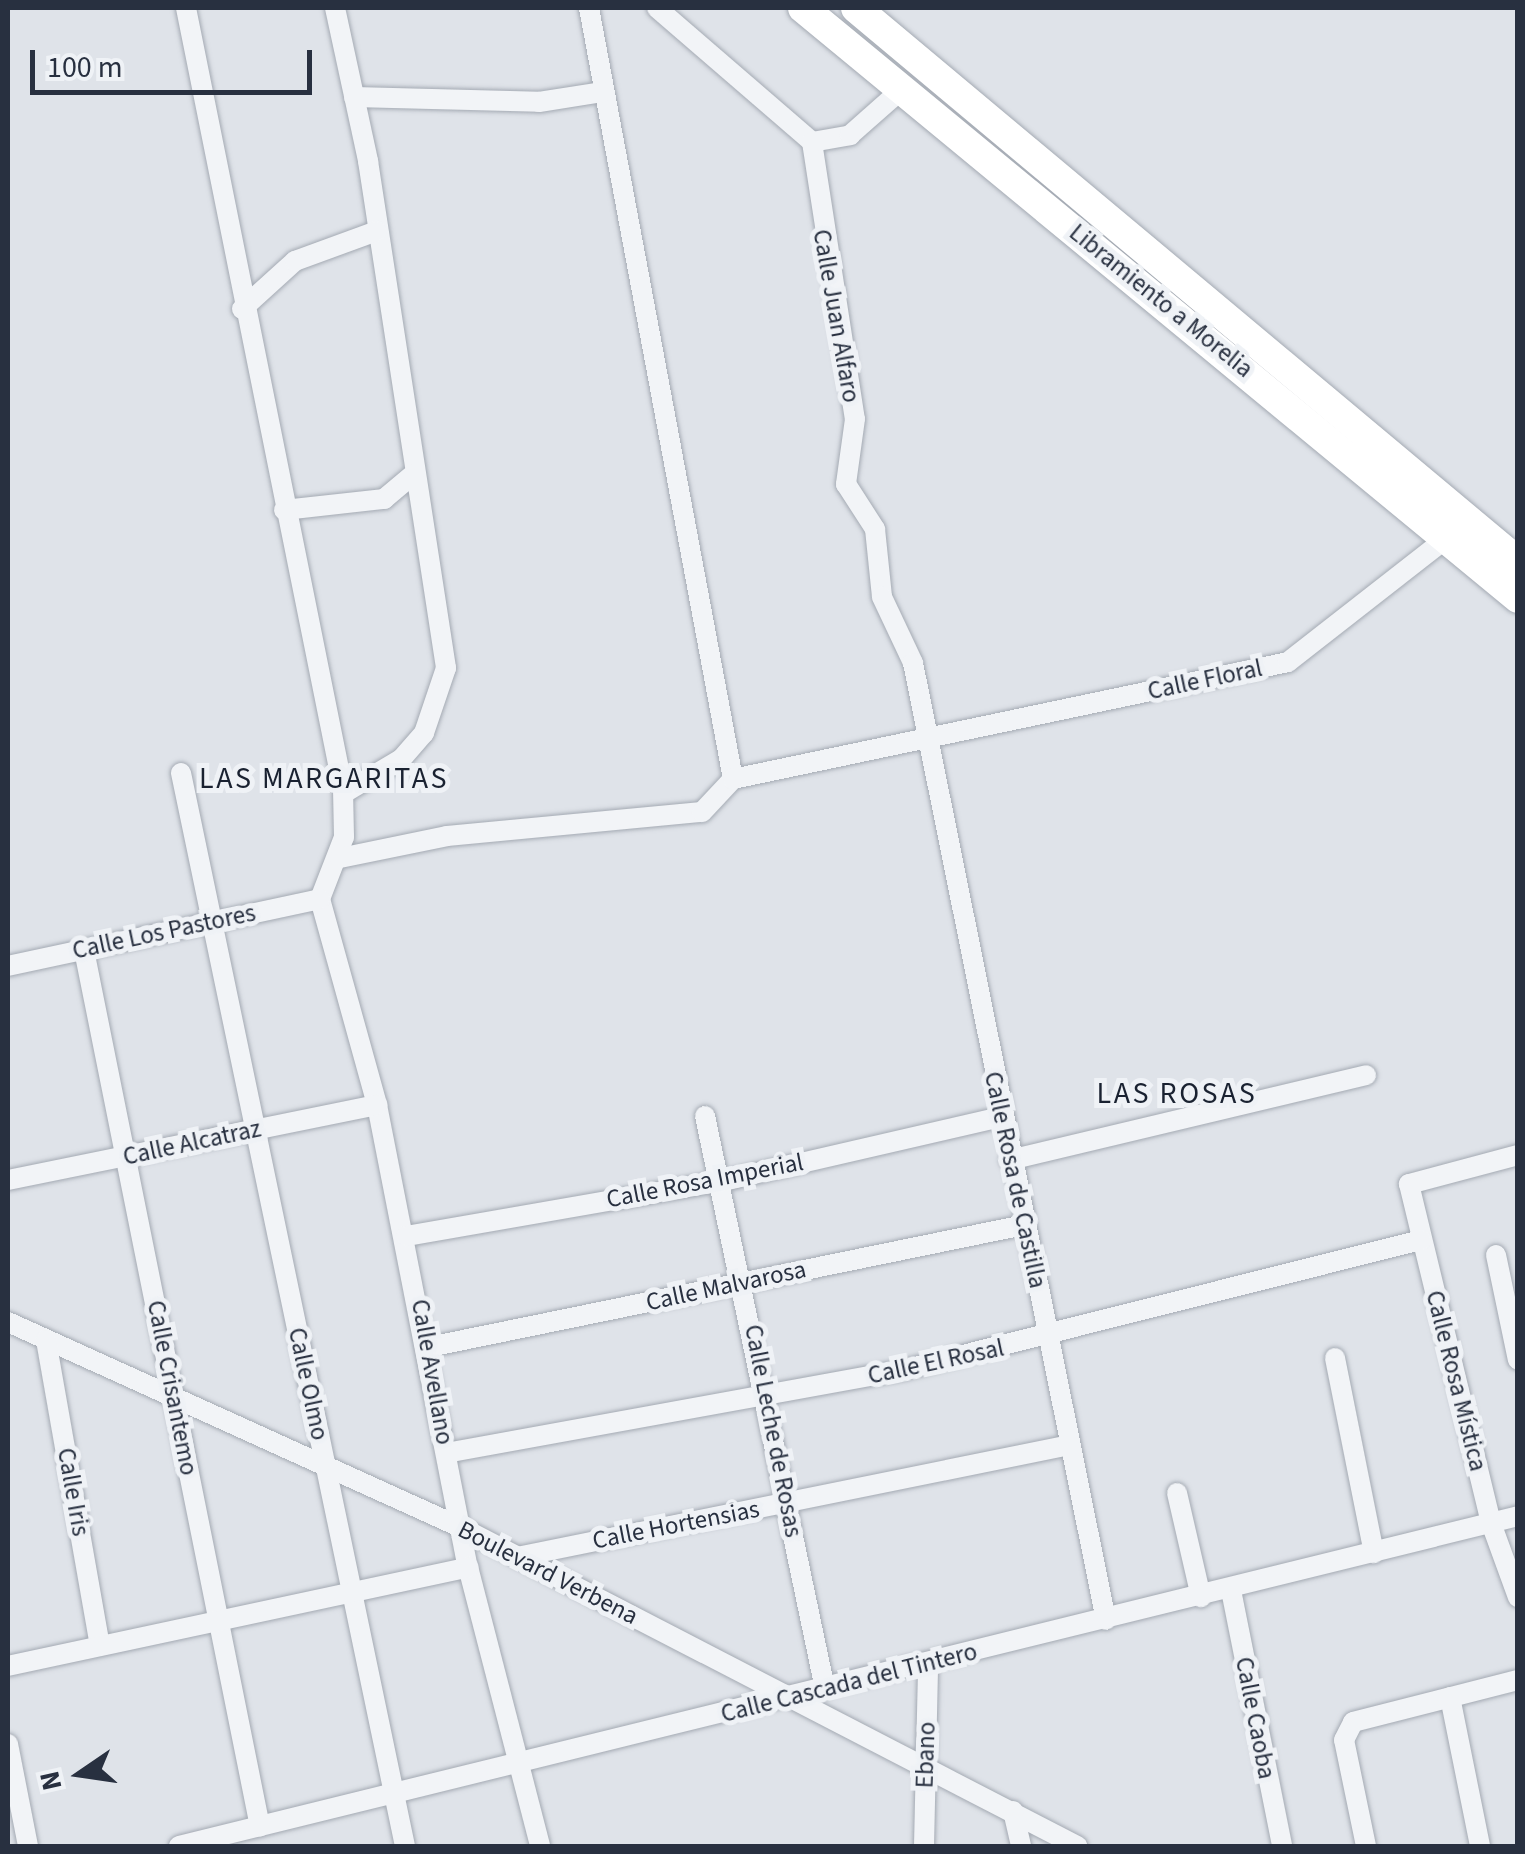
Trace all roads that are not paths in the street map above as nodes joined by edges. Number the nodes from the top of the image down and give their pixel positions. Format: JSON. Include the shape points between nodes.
{"nodes":[{"id":1,"x":186,"y":8,"type":"edge"},
{"id":2,"x":335,"y":8,"type":"edge"},
{"id":3,"x":588,"y":8,"type":"edge"},
{"id":4,"x":657,"y":8,"type":"edge"},
{"id":5,"x":803,"y":8,"type":"edge"},
{"id":6,"x":856,"y":8,"type":"edge"},
{"id":7,"x":902,"y":88,"type":"junction"},
{"id":8,"x":603,"y":92,"type":"junction"},
{"id":9,"x":354,"y":96,"type":"junction"},
{"id":10,"x":812,"y":142,"type":"junction"},
{"id":11,"x":377,"y":231,"type":"junction"},
{"id":12,"x":242,"y":310,"type":"junction"},
{"id":13,"x":414,"y":474,"type":"junction"},
{"id":14,"x":284,"y":510,"type":"junction"},
{"id":15,"x":1448,"y":536,"type":"junction"},
{"id":16,"x":1518,"y":562,"type":"edge"},
{"id":17,"x":1518,"y":598,"type":"edge"},
{"id":18,"x":923,"y":740,"type":"junction"},
{"id":19,"x":180,"y":774,"type":"dead end"},
{"id":20,"x":733,"y":779,"type":"junction"},
{"id":21,"x":344,"y":793,"type":"junction"},
{"id":22,"x":340,"y":858,"type":"junction"},
{"id":23,"x":320,"y":899,"type":"junction"},
{"id":24,"x":211,"y":922,"type":"junction"},
{"id":25,"x":84,"y":950,"type":"junction"},
{"id":26,"x":8,"y":966,"type":"edge"},
{"id":27,"x":1366,"y":1075,"type":"dead end"},
{"id":28,"x":377,"y":1105,"type":"junction"},
{"id":29,"x":705,"y":1116,"type":"dead end"},
{"id":30,"x":1002,"y":1117,"type":"junction"},
{"id":31,"x":256,"y":1130,"type":"junction"},
{"id":32,"x":125,"y":1156,"type":"junction"},
{"id":33,"x":1518,"y":1156,"type":"edge"},
{"id":34,"x":1010,"y":1160,"type":"junction"},
{"id":35,"x":8,"y":1180,"type":"edge"},
{"id":36,"x":723,"y":1181,"type":"junction"},
{"id":37,"x":1024,"y":1225,"type":"junction"},
{"id":38,"x":406,"y":1236,"type":"junction"},
{"id":39,"x":1421,"y":1240,"type":"junction"},
{"id":40,"x":1496,"y":1255,"type":"dead end"},
{"id":41,"x":743,"y":1282,"type":"junction"},
{"id":42,"x":8,"y":1322,"type":"edge"},
{"id":43,"x":1047,"y":1337,"type":"junction"},
{"id":44,"x":46,"y":1340,"type":"junction"},
{"id":45,"x":429,"y":1347,"type":"junction"},
{"id":46,"x":1335,"y":1358,"type":"dead end"},
{"id":47,"x":1518,"y":1360,"type":"edge"},
{"id":48,"x":174,"y":1398,"type":"junction"},
{"id":49,"x":766,"y":1398,"type":"junction"},
{"id":50,"x":1070,"y":1446,"type":"junction"},
{"id":51,"x":446,"y":1453,"type":"junction"},
{"id":52,"x":326,"y":1468,"type":"junction"},
{"id":53,"x":1177,"y":1493,"type":"dead end"},
{"id":54,"x":788,"y":1502,"type":"junction"},
{"id":55,"x":1518,"y":1516,"type":"edge"},
{"id":56,"x":1491,"y":1523,"type":"junction"},
{"id":57,"x":460,"y":1526,"type":"junction"},
{"id":58,"x":1374,"y":1552,"type":"junction"},
{"id":59,"x":517,"y":1556,"type":"junction"},
{"id":60,"x":468,"y":1567,"type":"junction"},
{"id":61,"x":347,"y":1590,"type":"junction"},
{"id":62,"x":1230,"y":1590,"type":"junction"},
{"id":63,"x":1518,"y":1596,"type":"edge"},
{"id":64,"x":1201,"y":1597,"type":"junction"},
{"id":65,"x":218,"y":1619,"type":"junction"},
{"id":66,"x":1106,"y":1620,"type":"junction"},
{"id":67,"x":100,"y":1645,"type":"junction"},
{"id":68,"x":928,"y":1664,"type":"junction"},
{"id":69,"x":8,"y":1666,"type":"edge"},
{"id":70,"x":1518,"y":1680,"type":"edge"},
{"id":71,"x":825,"y":1689,"type":"junction"},
{"id":72,"x":1450,"y":1697,"type":"junction"},
{"id":73,"x":789,"y":1698,"type":"junction"},
{"id":74,"x":8,"y":1744,"type":"edge"},
{"id":75,"x":522,"y":1763,"type":"junction"},
{"id":76,"x":925,"y":1768,"type":"junction"},
{"id":77,"x":393,"y":1794,"type":"junction"},
{"id":78,"x":1012,"y":1812,"type":"junction"},
{"id":79,"x":260,"y":1827,"type":"junction"},
{"id":80,"x":28,"y":1846,"type":"edge"},
{"id":81,"x":179,"y":1846,"type":"edge"},
{"id":82,"x":405,"y":1846,"type":"edge"},
{"id":83,"x":540,"y":1846,"type":"edge"},
{"id":84,"x":924,"y":1846,"type":"edge"},
{"id":85,"x":1021,"y":1846,"type":"edge"},
{"id":86,"x":1077,"y":1846,"type":"edge"},
{"id":87,"x":1282,"y":1846,"type":"edge"},
{"id":88,"x":1366,"y":1846,"type":"edge"},
{"id":89,"x":1480,"y":1846,"type":"edge"}],
"edges":[{"from":1,"to":12,"type":"street"},
{"from":2,"to":9,"type":"street"},
{"from":3,"to":8,"type":"street"},
{"from":4,"to":10,"type":"street"},
{"from":5,"to":7,"type":"highway","name":"Libramiento a Morelia"},
{"from":6,"to":16,"type":"highway","name":"Libramiento a Morelia"},
{"from":7,"to":10,"type":"street","via":[[850,135]]},
{"from":7,"to":15,"type":"highway","name":"Libramiento a Morelia"},
{"from":8,"to":9,"type":"street","via":[[539,102]]},
{"from":8,"to":20,"type":"street"},
{"from":9,"to":11,"type":"street"},
{"from":10,"to":18,"type":"street","name":"Calle Juan Alfaro","via":[[854,420],[846,484],[875,529],[882,597],[913,663]]},
{"from":11,"to":12,"type":"street","via":[[295,260]]},
{"from":11,"to":13,"type":"street"},
{"from":12,"to":14,"type":"street"},
{"from":13,"to":14,"type":"street","via":[[384,499]]},
{"from":13,"to":21,"type":"street","via":[[446,634],[439,702],[402,759]]},
{"from":14,"to":21,"type":"street"},
{"from":15,"to":17,"type":"highway","name":"Libramiento a Morelia"},
{"from":15,"to":18,"type":"street","name":"Calle Floral","via":[[1288,662]]},
{"from":18,"to":20,"type":"street","name":"Calle Floral"},
{"from":18,"to":30,"type":"street","name":"Calle Rosa de Castilla"},
{"from":19,"to":24,"type":"street","name":"Calle Olmo"},
{"from":20,"to":22,"type":"street","via":[[702,812],[447,836]]},
{"from":21,"to":22,"type":"street"},
{"from":22,"to":23,"type":"street"},
{"from":23,"to":24,"type":"street","name":"Calle Los Pastores"},
{"from":23,"to":28,"type":"street","name":"Calle Avellano"},
{"from":24,"to":25,"type":"street","name":"Calle Los Pastores"},
{"from":24,"to":31,"type":"street","name":"Calle Olmo"},
{"from":25,"to":26,"type":"street","name":"Calle Los Pastores"},
{"from":25,"to":32,"type":"street","name":"Calle Crisantemo"},
{"from":27,"to":34,"type":"street"},
{"from":28,"to":31,"type":"street","name":"Calle Alcatraz"},
{"from":28,"to":38,"type":"street","name":"Calle Avellano"},
{"from":29,"to":36,"type":"street","name":"Calle Leche de Rosas"},
{"from":30,"to":34,"type":"street","name":"Calle Rosa de Castilla"},
{"from":30,"to":36,"type":"street","name":"Calle Rosa Imperial"},
{"from":31,"to":32,"type":"street","name":"Calle Alcatraz"},
{"from":31,"to":52,"type":"street","name":"Calle Olmo"},
{"from":32,"to":35,"type":"street","name":"Calle Alcatraz"},
{"from":32,"to":48,"type":"street","name":"Calle Crisantemo"},
{"from":33,"to":39,"type":"street","name":"Calle Rosa Mística","via":[[1409,1184]]},
{"from":34,"to":37,"type":"street","name":"Calle Rosa de Castilla"},
{"from":36,"to":38,"type":"street","name":"Calle Rosa Imperial"},
{"from":36,"to":41,"type":"street","name":"Calle Leche de Rosas"},
{"from":37,"to":41,"type":"street","name":"Calle Malvarosa"},
{"from":37,"to":43,"type":"street","name":"Calle Rosa de Castilla"},
{"from":38,"to":45,"type":"street","name":"Calle Avellano"},
{"from":39,"to":43,"type":"street","name":"Calle El Rosal"},
{"from":39,"to":56,"type":"street","name":"Calle Rosa Mística"},
{"from":40,"to":47,"type":"street"},
{"from":41,"to":45,"type":"street","name":"Calle Malvarosa"},
{"from":41,"to":49,"type":"street","name":"Calle Leche de Rosas"},
{"from":42,"to":44,"type":"street","name":"Boulevard Verbena"},
{"from":43,"to":49,"type":"street","name":"Calle El Rosal"},
{"from":43,"to":50,"type":"street","name":"Calle Rosa de Castilla"},
{"from":44,"to":48,"type":"street","name":"Boulevard Verbena"},
{"from":44,"to":67,"type":"street","name":"Calle Iris"},
{"from":45,"to":51,"type":"street","name":"Calle Avellano"},
{"from":46,"to":58,"type":"street"},
{"from":48,"to":52,"type":"street","name":"Boulevard Verbena"},
{"from":48,"to":65,"type":"street","name":"Calle Crisantemo"},
{"from":49,"to":51,"type":"street","name":"Calle El Rosal"},
{"from":49,"to":54,"type":"street","name":"Calle Leche de Rosas"},
{"from":50,"to":54,"type":"street","name":"Calle Hortensias"},
{"from":50,"to":66,"type":"street","name":"Calle Rosa de Castilla"},
{"from":51,"to":57,"type":"street","name":"Calle Avellano"},
{"from":52,"to":57,"type":"street","name":"Boulevard Verbena"},
{"from":52,"to":61,"type":"street","name":"Calle Olmo"},
{"from":53,"to":64,"type":"street"},
{"from":54,"to":59,"type":"street","name":"Calle Hortensias"},
{"from":54,"to":71,"type":"street","name":"Calle Leche de Rosas"},
{"from":55,"to":56,"type":"street","name":"Calle Cascada del Tintero"},
{"from":56,"to":58,"type":"street","name":"Calle Cascada del Tintero"},
{"from":56,"to":63,"type":"street","name":"Calle Rosa Mística"},
{"from":57,"to":59,"type":"street","name":"Boulevard Verbena"},
{"from":57,"to":60,"type":"street","name":"Calle Avellano"},
{"from":58,"to":62,"type":"street","name":"Calle Cascada del Tintero"},
{"from":59,"to":73,"type":"street","name":"Boulevard Verbena"},
{"from":60,"to":61,"type":"street"},
{"from":60,"to":75,"type":"street","name":"Calle Avellano"},
{"from":61,"to":65,"type":"street"},
{"from":61,"to":77,"type":"street","name":"Calle Olmo"},
{"from":62,"to":64,"type":"street","name":"Calle Cascada del Tintero"},
{"from":62,"to":87,"type":"street","name":"Calle Caoba"},
{"from":64,"to":66,"type":"street","name":"Calle Cascada del Tintero"},
{"from":65,"to":67,"type":"street"},
{"from":65,"to":79,"type":"street","name":"Calle Crisantemo"},
{"from":66,"to":68,"type":"street","name":"Calle Cascada del Tintero"},
{"from":67,"to":69,"type":"street"},
{"from":68,"to":71,"type":"street","name":"Calle Cascada del Tintero"},
{"from":68,"to":76,"type":"street","name":"Ebano"},
{"from":70,"to":72,"type":"street"},
{"from":71,"to":73,"type":"street","name":"Calle Cascada del Tintero"},
{"from":72,"to":88,"type":"street","via":[[1346,1730]]},
{"from":72,"to":89,"type":"street"},
{"from":73,"to":75,"type":"street","name":"Calle Cascada del Tintero"},
{"from":73,"to":76,"type":"street","name":"Boulevard Verbena"},
{"from":74,"to":80,"type":"street"},
{"from":75,"to":77,"type":"street","name":"Calle Cascada del Tintero"},
{"from":75,"to":83,"type":"street","name":"Calle Avellano"},
{"from":76,"to":78,"type":"street","name":"Boulevard Verbena"},
{"from":76,"to":84,"type":"street","name":"Ebano"},
{"from":77,"to":79,"type":"street","name":"Calle Cascada del Tintero"},
{"from":77,"to":82,"type":"street","name":"Calle Olmo"},
{"from":78,"to":85,"type":"street"},
{"from":78,"to":86,"type":"street","name":"Boulevard Verbena"},
{"from":79,"to":81,"type":"street","name":"Calle Cascada del Tintero"}]}
